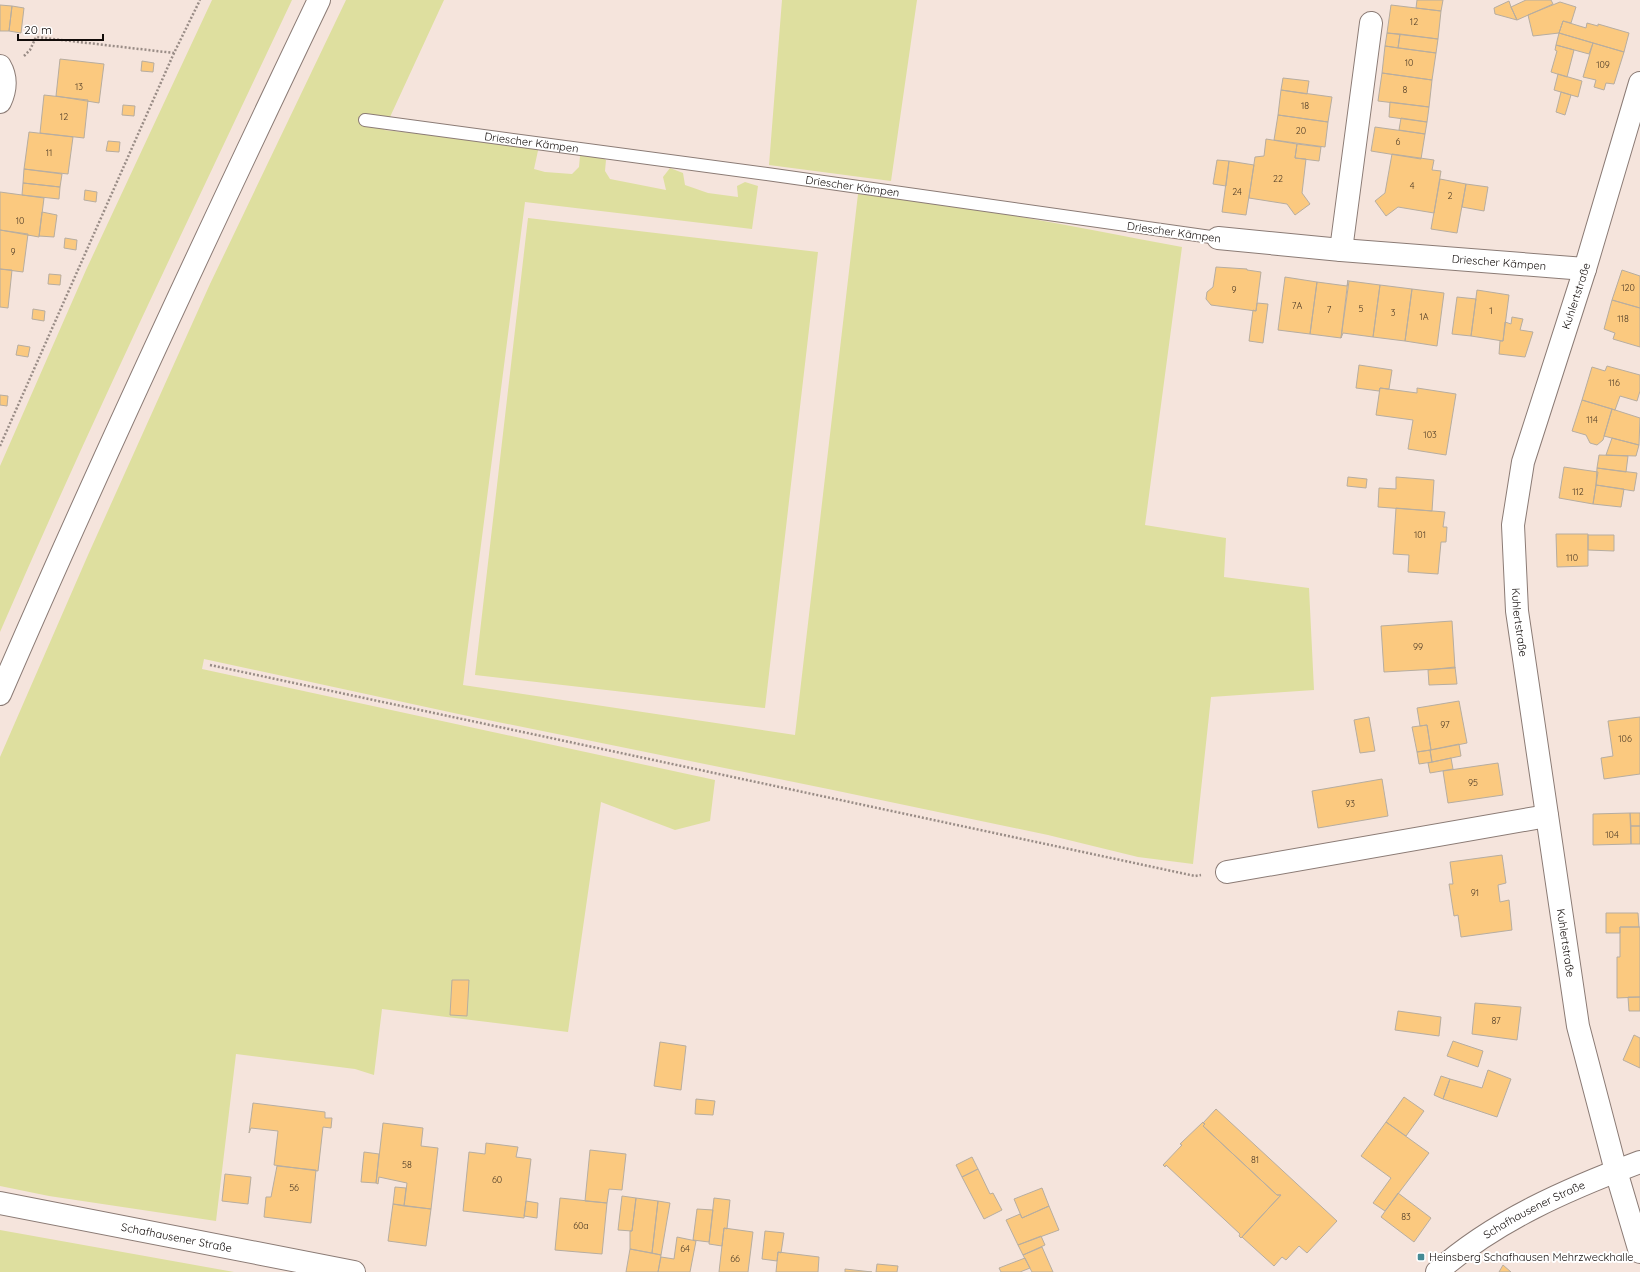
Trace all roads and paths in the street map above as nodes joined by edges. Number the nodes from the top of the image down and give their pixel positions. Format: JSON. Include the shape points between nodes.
{"nodes":[{"id":1,"x":200,"y":0,"type":"edge"},
{"id":2,"x":319,"y":0,"type":"edge"},
{"id":3,"x":1371,"y":23,"type":"dead end"},
{"id":4,"x":174,"y":53,"type":"junction"},
{"id":5,"x":2,"y":70,"type":"edge"},
{"id":6,"x":1640,"y":84,"type":"edge"},
{"id":7,"x":0,"y":102,"type":"edge"},
{"id":8,"x":1636,"y":107,"type":"edge"},
{"id":9,"x":364,"y":120,"type":"dead end"},
{"id":10,"x":1218,"y":238,"type":"joint"},
{"id":11,"x":1342,"y":250,"type":"junction"},
{"id":12,"x":1585,"y":269,"type":"junction"},
{"id":13,"x":0,"y":446,"type":"edge"},
{"id":14,"x":210,"y":665,"type":"dead end"},
{"id":15,"x":0,"y":694,"type":"edge"},
{"id":16,"x":1547,"y":816,"type":"junction"},
{"id":17,"x":1227,"y":872,"type":"joint"},
{"id":18,"x":1640,"y":1162,"type":"edge"},
{"id":19,"x":1616,"y":1171,"type":"junction"},
{"id":20,"x":0,"y":1203,"type":"edge"},
{"id":21,"x":1640,"y":1252,"type":"edge"},
{"id":22,"x":354,"y":1272,"type":"edge"},
{"id":23,"x":1437,"y":1272,"type":"edge"}],
"edges":[{"from":1,"to":4,"type":"path"},
{"from":2,"to":15,"type":"street","via":[[184,283],[64,546]]},
{"from":3,"to":11,"type":"street"},
{"from":4,"to":5,"type":"path","via":[[36,37],[30,50]]},
{"from":4,"to":13,"type":"path"},
{"from":5,"to":7,"type":"street","via":[[5,86]]},
{"from":6,"to":8,"type":"street","name":"Kuhlertstraße"},
{"from":8,"to":12,"type":"street","name":"Kuhlertstraße"},
{"from":9,"to":10,"type":"lane","name":"Driescher Kämpen"},
{"from":10,"to":11,"type":"street","name":"Driescher Kämpen"},
{"from":11,"to":12,"type":"street","name":"Driescher Kämpen"},
{"from":12,"to":16,"type":"street","name":"Kuhlertstraße","via":[[1523,462],[1513,525],[1517,612]]},
{"from":14,"to":17,"type":"path","via":[[1195,876]]},
{"from":16,"to":17,"type":"street"},
{"from":16,"to":19,"type":"street","name":"Kuhlertstraße","via":[[1578,1026]]},
{"from":18,"to":19,"type":"street","name":"Schafhausener Straße"},
{"from":19,"to":21,"type":"street","name":"Kuhlertstraße"},
{"from":19,"to":23,"type":"street","name":"Schafhausener Straße","via":[[1531,1208],[1459,1253]]},
{"from":20,"to":22,"type":"street","name":"Schafhausener Straße"}]}
